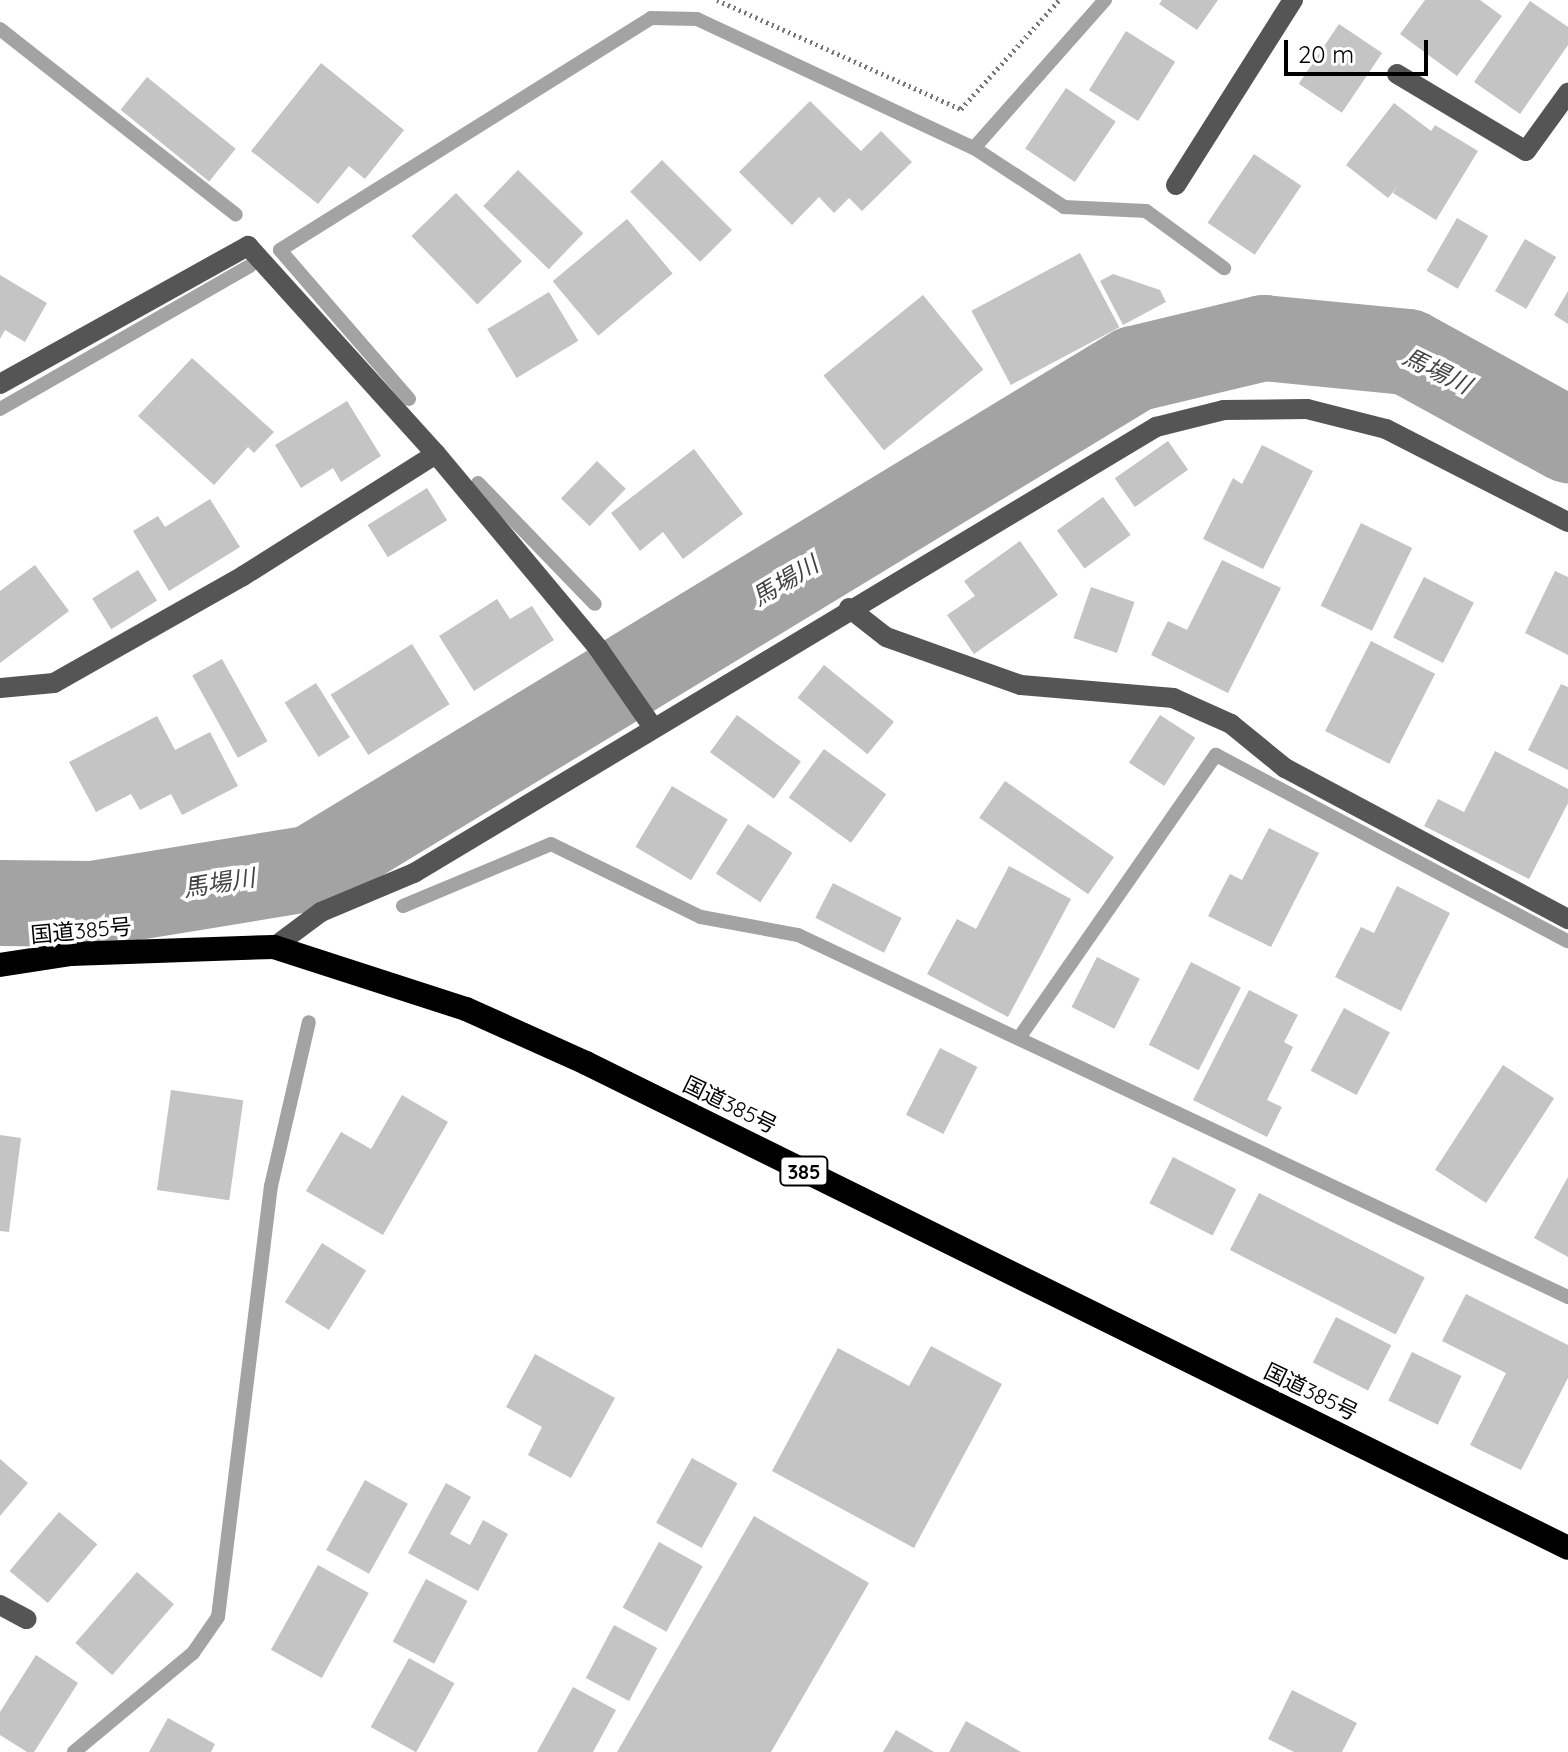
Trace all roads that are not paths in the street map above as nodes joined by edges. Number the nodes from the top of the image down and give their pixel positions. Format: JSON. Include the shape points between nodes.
{"nodes":[{"id":1,"x":1293,"y":0,"type":"edge"},
{"id":2,"x":1397,"y":74,"type":"dead end"},
{"id":3,"x":1568,"y":93,"type":"edge"},
{"id":4,"x":1176,"y":185,"type":"dead end"},
{"id":5,"x":0,"y":384,"type":"edge"},
{"id":6,"x":436,"y":454,"type":"junction"},
{"id":7,"x":1568,"y":522,"type":"edge"},
{"id":8,"x":849,"y":608,"type":"junction"},
{"id":9,"x":0,"y":688,"type":"edge"},
{"id":10,"x":652,"y":726,"type":"junction"},
{"id":11,"x":1568,"y":919,"type":"edge"},
{"id":12,"x":274,"y":947,"type":"junction"},
{"id":13,"x":0,"y":965,"type":"edge"},
{"id":14,"x":1568,"y":1548,"type":"edge"},
{"id":15,"x":0,"y":1605,"type":"edge"},
{"id":16,"x":26,"y":1619,"type":"dead end"}],
"edges":[{"from":1,"to":4,"type":"street"},
{"from":2,"to":3,"type":"street","via":[[1526,151]]},
{"from":5,"to":6,"type":"street","via":[[248,246]]},
{"from":6,"to":9,"type":"street","via":[[243,576],[54,683]]},
{"from":6,"to":10,"type":"street","via":[[598,648]]},
{"from":7,"to":8,"type":"street","via":[[1386,429],[1307,409],[1224,410],[1156,427]]},
{"from":8,"to":10,"type":"street"},
{"from":8,"to":11,"type":"street","via":[[886,637],[1021,685],[1173,698],[1231,724],[1285,768]]},
{"from":10,"to":12,"type":"street","via":[[414,873],[321,912]]},
{"from":12,"to":13,"type":"highway","name":"国道385号","number":"385","via":[[71,954]]},
{"from":12,"to":14,"type":"highway","name":"国道385号","number":"385","via":[[466,1009],[586,1063]]},
{"from":15,"to":16,"type":"street"}]}
